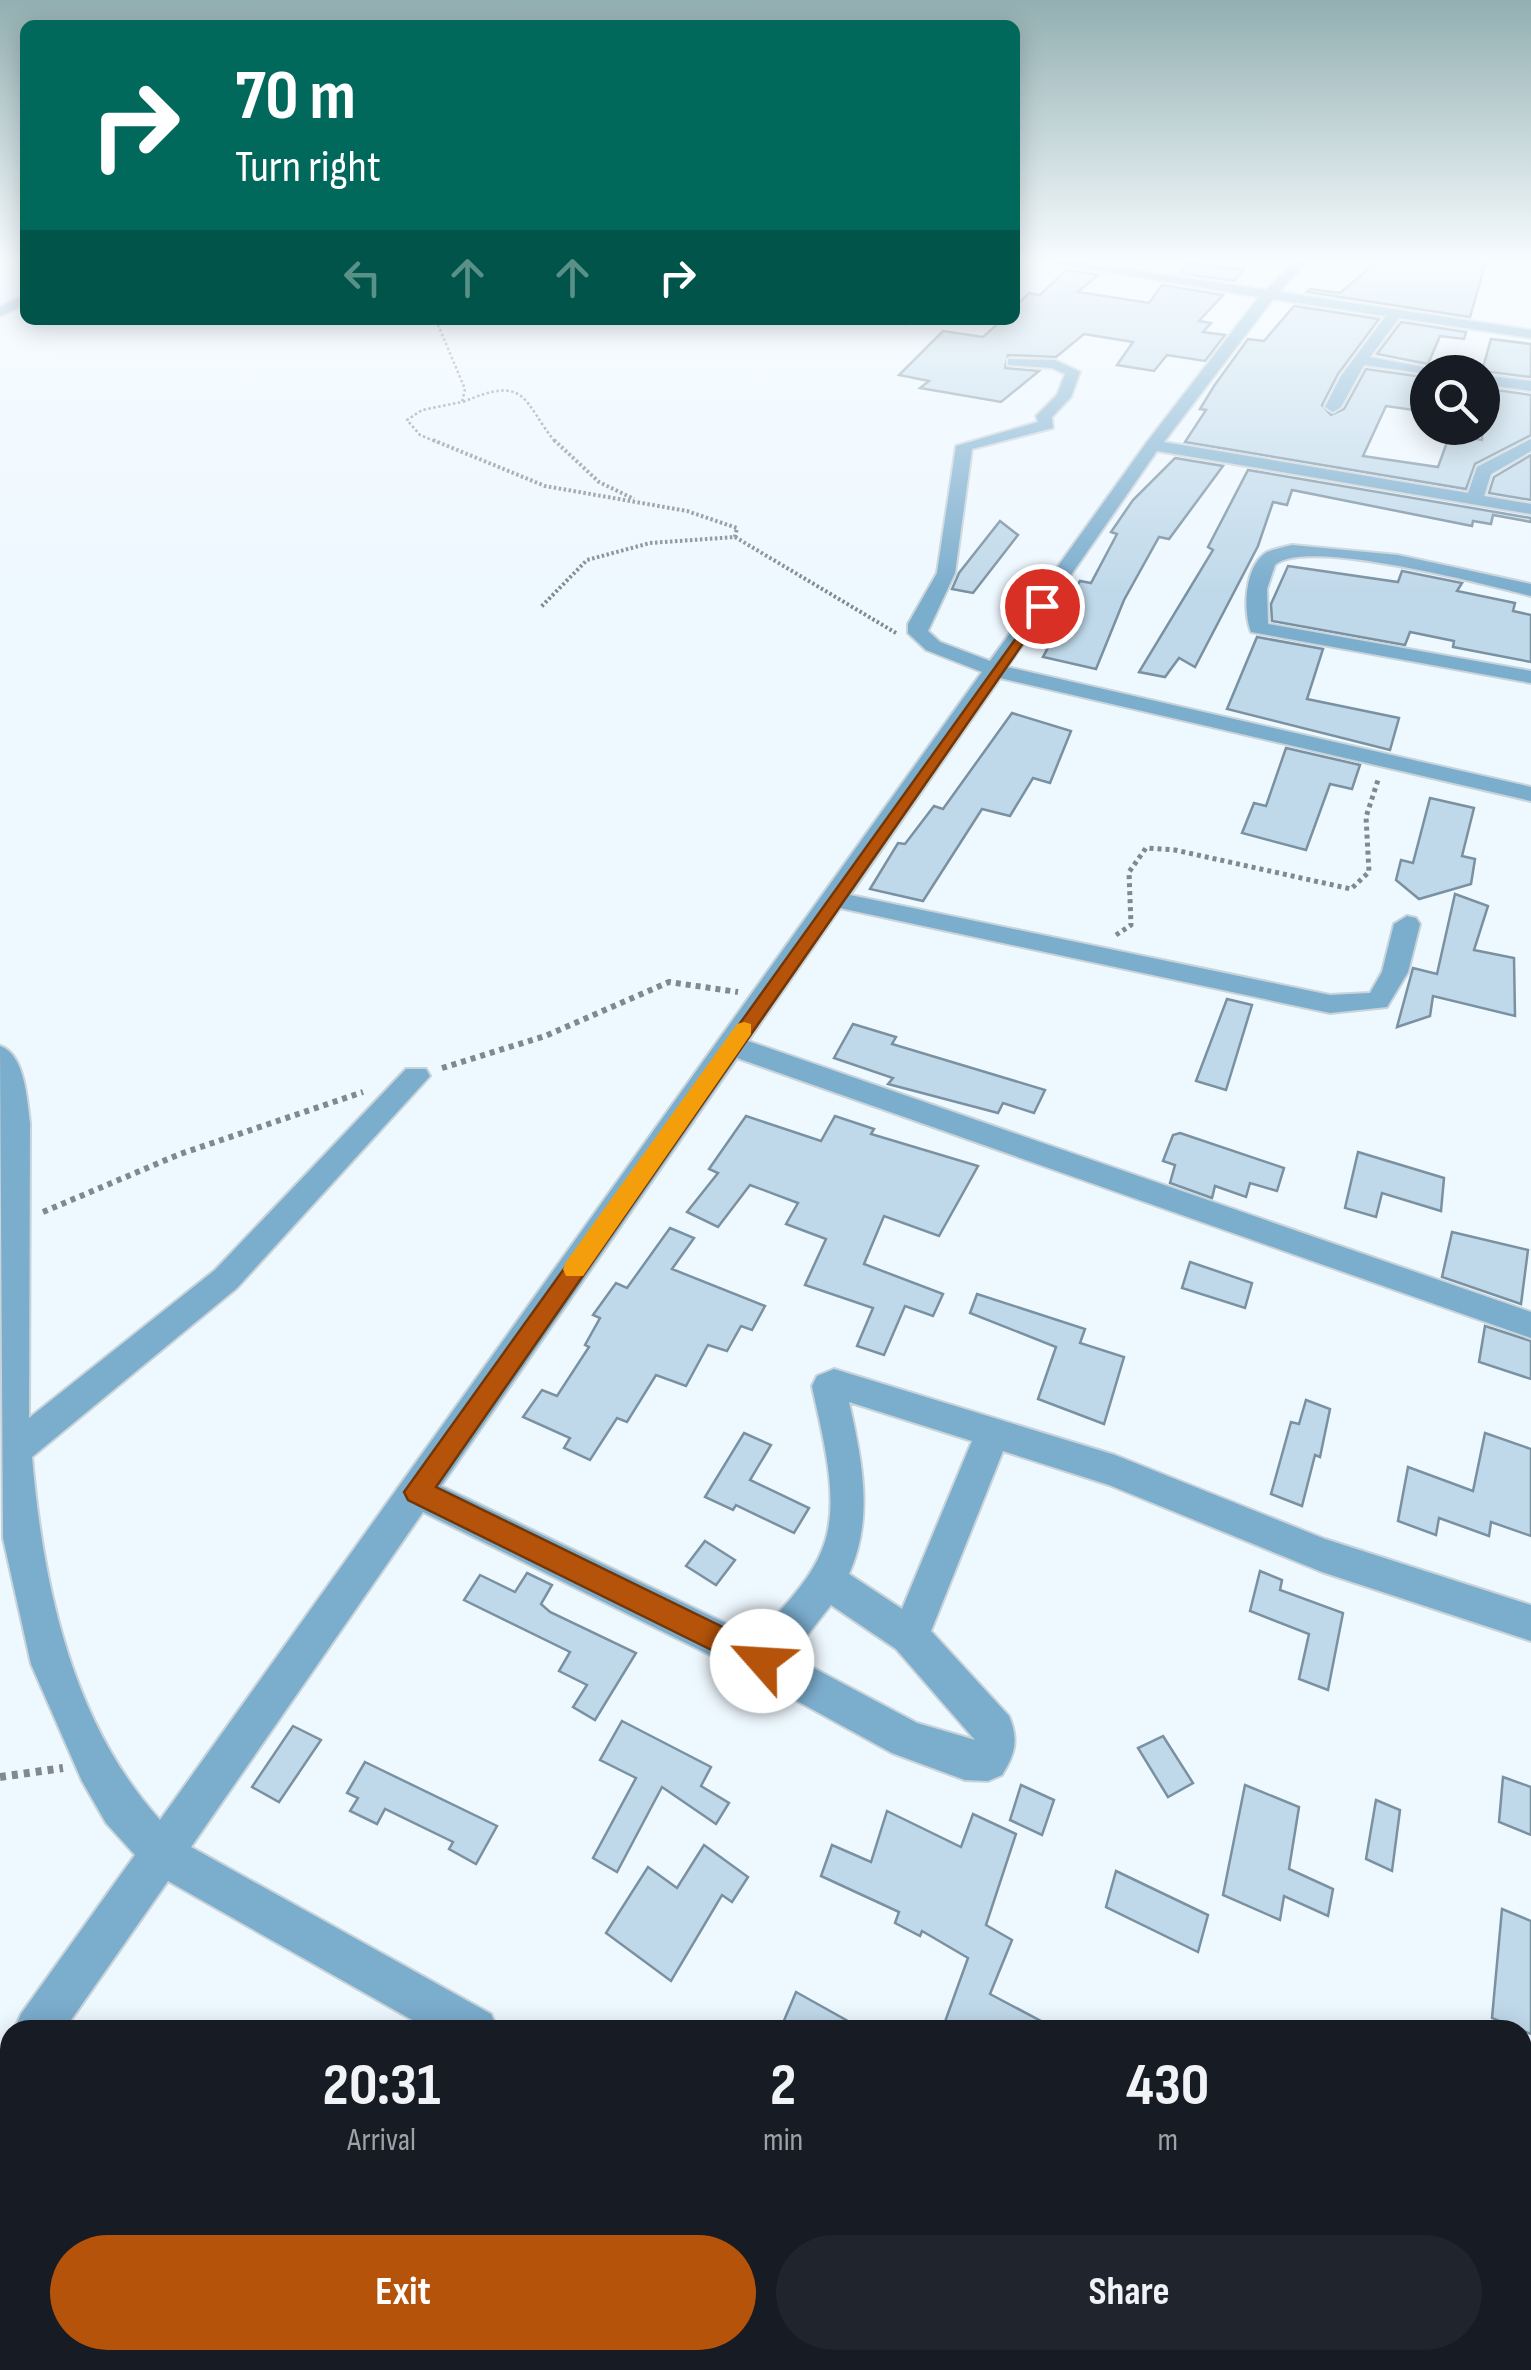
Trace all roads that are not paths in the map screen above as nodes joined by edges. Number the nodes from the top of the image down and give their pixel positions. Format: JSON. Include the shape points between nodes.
{"nodes":[{"id":1,"x":1073,"y":372,"type":"edge"},
{"id":2,"x":1210,"y":372,"type":"edge"},
{"id":3,"x":1352,"y":372,"type":"edge"},
{"id":4,"x":1500,"y":381,"type":"edge"},
{"id":5,"x":1531,"y":386,"type":"edge"},
{"id":6,"x":1334,"y":406,"type":"dead end"},
{"id":7,"x":1531,"y":444,"type":"edge"},
{"id":8,"x":1154,"y":445,"type":"junction"},
{"id":9,"x":1475,"y":499,"type":"junction"},
{"id":10,"x":1531,"y":509,"type":"edge"},
{"id":11,"x":1531,"y":590,"type":"edge"},
{"id":12,"x":997,"y":671,"type":"junction"},
{"id":13,"x":1531,"y":677,"type":"edge"},
{"id":14,"x":1531,"y":794,"type":"edge"},
{"id":15,"x":832,"y":899,"type":"junction"},
{"id":16,"x":1407,"y":924,"type":"dead end"},
{"id":17,"x":733,"y":1046,"type":"junction"},
{"id":18,"x":0,"y":1056,"type":"edge"},
{"id":19,"x":416,"y":1076,"type":"dead end"},
{"id":20,"x":1531,"y":1325,"type":"edge"},
{"id":21,"x":994,"y":1431,"type":"junction"},
{"id":22,"x":16,"y":1449,"type":"junction"},
{"id":23,"x":417,"y":1492,"type":"junction"},
{"id":24,"x":825,"y":1580,"type":"junction"},
{"id":25,"x":1531,"y":1623,"type":"edge"},
{"id":26,"x":910,"y":1636,"type":"junction"},
{"id":27,"x":762,"y":1661,"type":"junction"},
{"id":28,"x":162,"y":1854,"type":"junction"},
{"id":29,"x":44,"y":2020,"type":"edge"},
{"id":30,"x":457,"y":2020,"type":"edge"}],
"edges":[{"from":1,"to":12,"type":"street","via":[[1066,399],[1044,416],[1047,424],[964,446],[946,573],[918,624],[932,646]]},
{"from":2,"to":8,"type":"street"},
{"from":3,"to":6,"type":"street"},
{"from":4,"to":5,"type":"street"},
{"from":7,"to":9,"type":"street","via":[[1484,471]]},
{"from":8,"to":9,"type":"street"},
{"from":8,"to":12,"type":"street"},
{"from":9,"to":10,"type":"street"},
{"from":11,"to":13,"type":"street","via":[[1388,560],[1288,550],[1272,556],[1258,582],[1257,608],[1258,628]]},
{"from":12,"to":14,"type":"street"},
{"from":12,"to":15,"type":"street"},
{"from":15,"to":16,"type":"street","via":[[1330,1004],[1378,1002],[1395,972]]},
{"from":15,"to":17,"type":"street"},
{"from":17,"to":20,"type":"street"},
{"from":17,"to":23,"type":"street"},
{"from":18,"to":22,"type":"street","via":[[16,1123]]},
{"from":19,"to":22,"type":"street","via":[[226,1279]]},
{"from":21,"to":24,"type":"street","via":[[832,1383],[847,1522]]},
{"from":21,"to":25,"type":"street","via":[[1116,1471],[1322,1555]]},
{"from":21,"to":26,"type":"street"},
{"from":22,"to":28,"type":"street","via":[[20,1538],[50,1664],[96,1767]]},
{"from":23,"to":27,"type":"street"},
{"from":23,"to":28,"type":"street"},
{"from":24,"to":26,"type":"street"},
{"from":24,"to":27,"type":"street"},
{"from":26,"to":27,"type":"street","via":[[995,1730],[988,1761],[950,1754],[871,1721]]},
{"from":28,"to":29,"type":"street"},
{"from":28,"to":30,"type":"street"}]}
